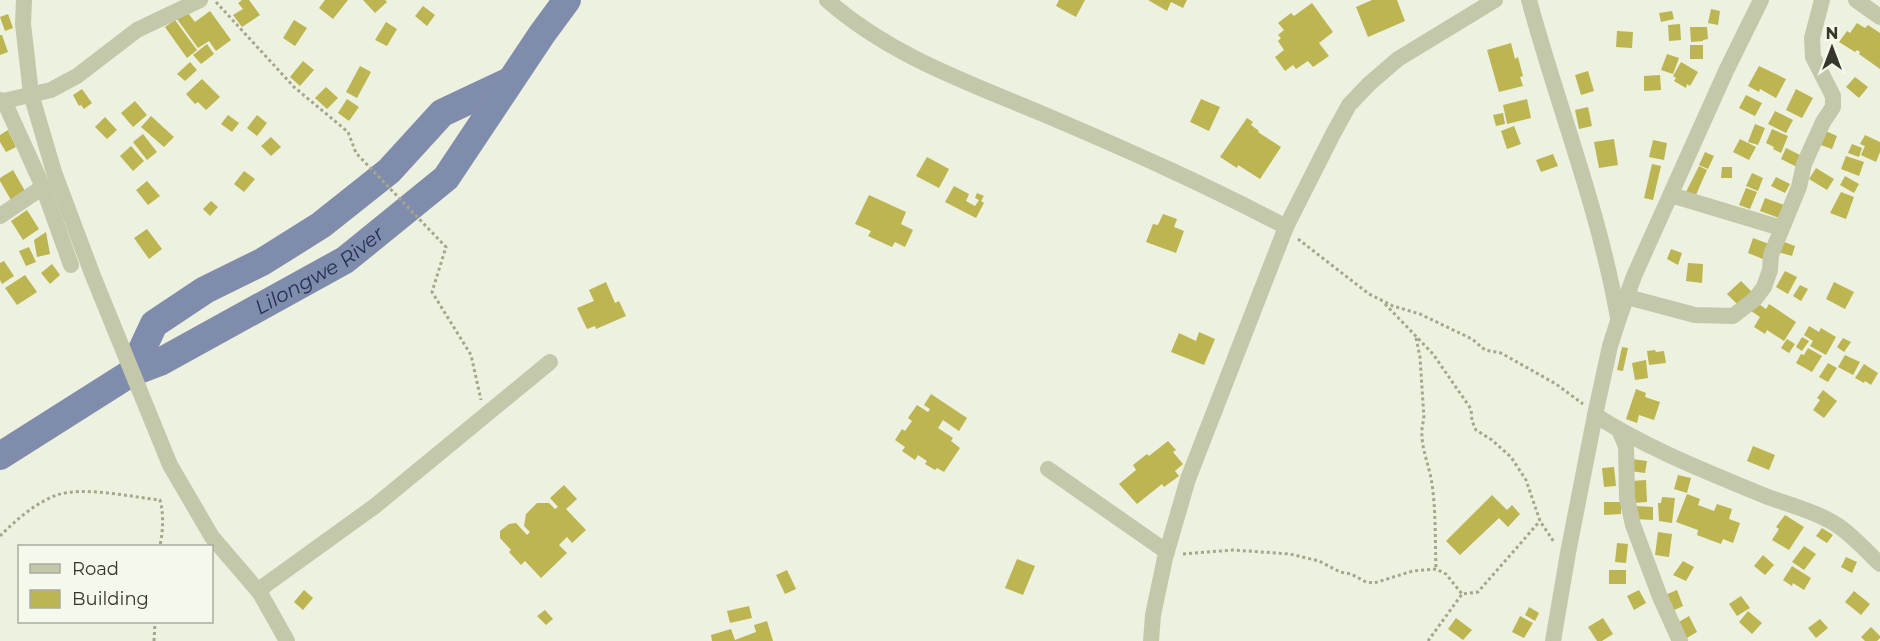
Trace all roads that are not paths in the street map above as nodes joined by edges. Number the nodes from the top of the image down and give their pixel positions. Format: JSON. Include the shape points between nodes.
{"nodes":[{"id":1,"x":24,"y":0,"type":"edge"},
{"id":2,"x":200,"y":0,"type":"edge"},
{"id":3,"x":827,"y":0,"type":"edge"},
{"id":4,"x":1495,"y":0,"type":"edge"},
{"id":5,"x":1529,"y":0,"type":"edge"},
{"id":6,"x":1761,"y":0,"type":"edge"},
{"id":7,"x":1821,"y":0,"type":"edge"},
{"id":8,"x":1856,"y":0,"type":"edge"},
{"id":9,"x":1880,"y":17,"type":"edge"},
{"id":10,"x":31,"y":94,"type":"junction"},
{"id":11,"x":2,"y":101,"type":"edge"},
{"id":12,"x":43,"y":187,"type":"junction"},
{"id":13,"x":1671,"y":195,"type":"junction"},
{"id":14,"x":0,"y":216,"type":"edge"},
{"id":15,"x":1286,"y":227,"type":"junction"},
{"id":16,"x":1781,"y":228,"type":"junction"},
{"id":17,"x":71,"y":265,"type":"dead end"},
{"id":18,"x":1627,"y":297,"type":"junction"},
{"id":19,"x":1619,"y":318,"type":"junction"},
{"id":20,"x":549,"y":362,"type":"dead end"},
{"id":21,"x":1595,"y":415,"type":"junction"},
{"id":22,"x":1619,"y":430,"type":"junction"},
{"id":23,"x":1048,"y":469,"type":"dead end"},
{"id":24,"x":1167,"y":552,"type":"junction"},
{"id":25,"x":1880,"y":564,"type":"edge"},
{"id":26,"x":260,"y":593,"type":"junction"},
{"id":27,"x":287,"y":641,"type":"edge"},
{"id":28,"x":1152,"y":641,"type":"edge"},
{"id":29,"x":1553,"y":641,"type":"edge"},
{"id":30,"x":1680,"y":641,"type":"edge"}],
"edges":[{"from":1,"to":10,"type":"street"},
{"from":2,"to":10,"type":"street","via":[[137,30],[77,76],[51,90]]},
{"from":3,"to":15,"type":"street","via":[[860,27],[938,71],[1192,179]]},
{"from":4,"to":15,"type":"street","via":[[1398,58],[1349,105]]},
{"from":5,"to":19,"type":"street","via":[[1598,223]]},
{"from":6,"to":13,"type":"street"},
{"from":7,"to":16,"type":"street","via":[[1812,38],[1813,57],[1833,96],[1833,107],[1822,122]]},
{"from":8,"to":9,"type":"street"},
{"from":10,"to":11,"type":"street"},
{"from":10,"to":26,"type":"street","via":[[54,172],[170,465],[212,537]]},
{"from":11,"to":12,"type":"street"},
{"from":12,"to":14,"type":"street"},
{"from":12,"to":17,"type":"street"},
{"from":13,"to":16,"type":"street"},
{"from":13,"to":18,"type":"street"},
{"from":15,"to":24,"type":"street","via":[[1188,479]]},
{"from":16,"to":18,"type":"street","via":[[1770,255],[1764,287],[1733,316],[1695,315]]},
{"from":18,"to":19,"type":"street"},
{"from":19,"to":21,"type":"street"},
{"from":20,"to":26,"type":"street","via":[[375,506],[264,586]]},
{"from":21,"to":22,"type":"street"},
{"from":21,"to":29,"type":"street"},
{"from":22,"to":25,"type":"street","via":[[1834,522]]},
{"from":22,"to":30,"type":"street","via":[[1626,446],[1632,525]]},
{"from":23,"to":24,"type":"street"},
{"from":24,"to":28,"type":"street","via":[[1153,615]]},
{"from":26,"to":27,"type":"street"}]}
